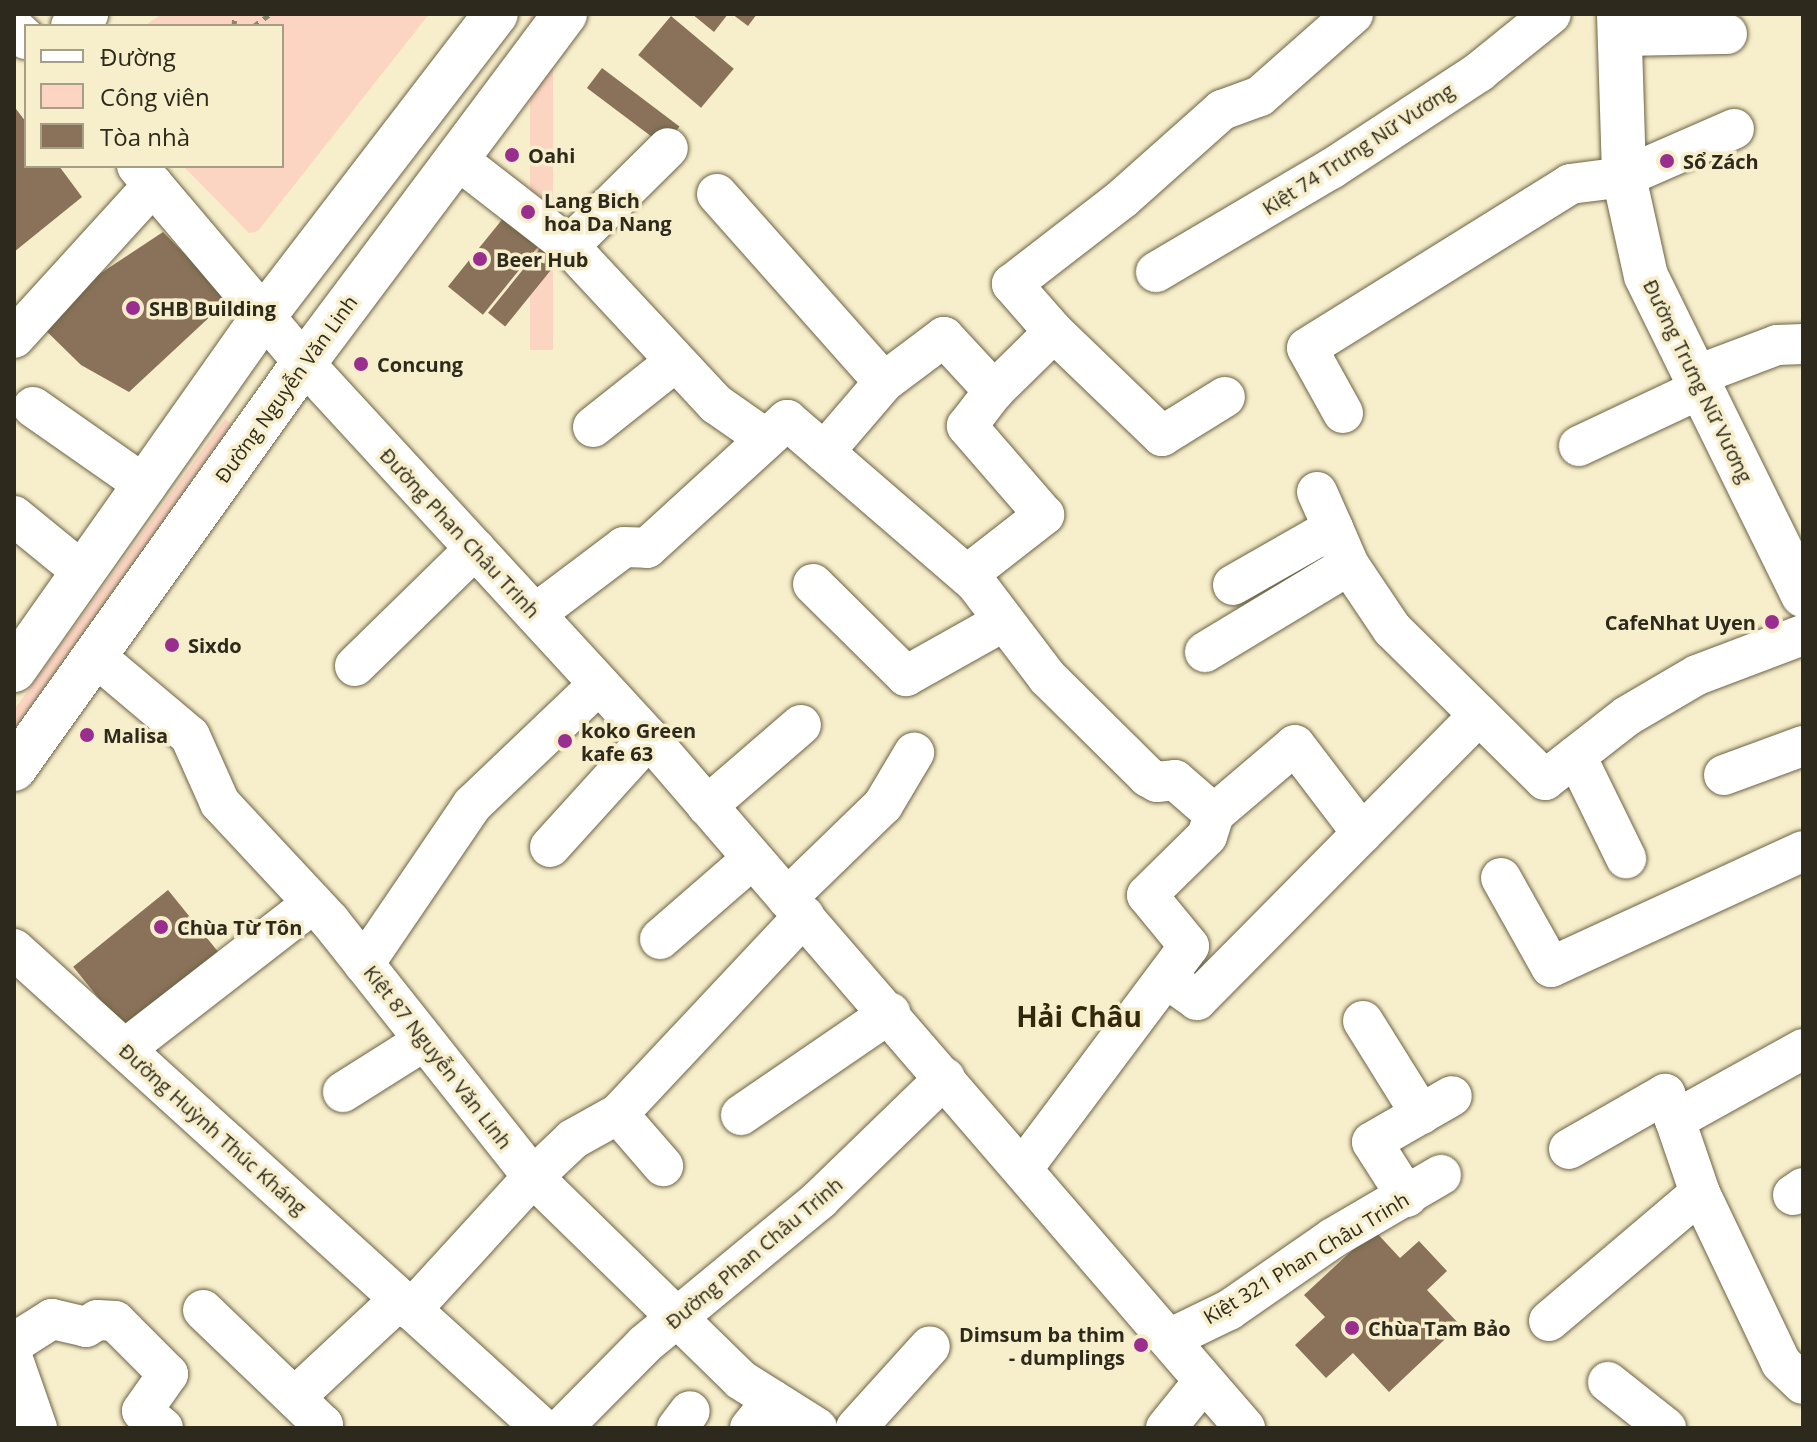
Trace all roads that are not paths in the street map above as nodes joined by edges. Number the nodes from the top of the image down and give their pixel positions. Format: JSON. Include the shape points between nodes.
{"nodes":[{"id":1,"x":496,"y":14,"type":"edge"},
{"id":2,"x":565,"y":14,"type":"edge"},
{"id":3,"x":1353,"y":14,"type":"edge"},
{"id":4,"x":1551,"y":14,"type":"edge"},
{"id":5,"x":1619,"y":25,"type":"edge"},
{"id":6,"x":1727,"y":34,"type":"dead end"},
{"id":7,"x":1734,"y":129,"type":"dead end"},
{"id":8,"x":668,"y":148,"type":"dead end"},
{"id":9,"x":457,"y":159,"type":"junction"},
{"id":10,"x":145,"y":176,"type":"edge"},
{"id":11,"x":1624,"y":177,"type":"junction"},
{"id":12,"x":717,"y":194,"type":"dead end"},
{"id":13,"x":569,"y":246,"type":"junction"},
{"id":14,"x":1156,"y":272,"type":"dead end"},
{"id":15,"x":264,"y":316,"type":"junction"},
{"id":16,"x":1054,"y":332,"type":"junction"},
{"id":17,"x":14,"y":338,"type":"edge"},
{"id":18,"x":1803,"y":344,"type":"edge"},
{"id":19,"x":675,"y":362,"type":"junction"},
{"id":20,"x":304,"y":363,"type":"junction"},
{"id":21,"x":884,"y":382,"type":"junction"},
{"id":22,"x":1698,"y":382,"type":"junction"},
{"id":23,"x":994,"y":391,"type":"junction"},
{"id":24,"x":1225,"y":397,"type":"dead end"},
{"id":25,"x":33,"y":407,"type":"dead end"},
{"id":26,"x":1343,"y":413,"type":"dead end"},
{"id":27,"x":593,"y":427,"type":"dead end"},
{"id":28,"x":766,"y":439,"type":"junction"},
{"id":29,"x":1579,"y":446,"type":"dead end"},
{"id":30,"x":824,"y":452,"type":"junction"},
{"id":31,"x":146,"y":486,"type":"junction"},
{"id":32,"x":1317,"y":492,"type":"dead end"},
{"id":33,"x":14,"y":516,"type":"edge"},
{"id":34,"x":1333,"y":528,"type":"junction"},
{"id":35,"x":475,"y":549,"type":"junction"},
{"id":36,"x":1349,"y":565,"type":"junction"},
{"id":37,"x":84,"y":573,"type":"junction"},
{"id":38,"x":967,"y":575,"type":"junction"},
{"id":39,"x":813,"y":584,"type":"dead end"},
{"id":40,"x":1233,"y":585,"type":"dead end"},
{"id":41,"x":1802,"y":591,"type":"edge"},
{"id":42,"x":535,"y":614,"type":"junction"},
{"id":43,"x":1004,"y":621,"type":"junction"},
{"id":44,"x":1803,"y":635,"type":"edge"},
{"id":45,"x":1205,"y":652,"type":"dead end"},
{"id":46,"x":95,"y":656,"type":"junction"},
{"id":47,"x":355,"y":666,"type":"dead end"},
{"id":48,"x":14,"y":670,"type":"edge"},
{"id":49,"x":599,"y":684,"type":"junction"},
{"id":50,"x":1479,"y":715,"type":"junction"},
{"id":51,"x":801,"y":725,"type":"dead end"},
{"id":52,"x":649,"y":738,"type":"junction"},
{"id":53,"x":1803,"y":746,"type":"edge"},
{"id":54,"x":914,"y":753,"type":"dead end"},
{"id":55,"x":1576,"y":756,"type":"junction"},
{"id":56,"x":14,"y":769,"type":"edge"},
{"id":57,"x":1724,"y":775,"type":"dead end"},
{"id":58,"x":707,"y":806,"type":"junction"},
{"id":59,"x":1214,"y":814,"type":"junction"},
{"id":60,"x":1362,"y":833,"type":"junction"},
{"id":61,"x":550,"y":847,"type":"dead end"},
{"id":62,"x":1803,"y":851,"type":"edge"},
{"id":63,"x":1626,"y":858,"type":"dead end"},
{"id":64,"x":752,"y":859,"type":"junction"},
{"id":65,"x":1501,"y":878,"type":"dead end"},
{"id":66,"x":313,"y":903,"type":"junction"},
{"id":67,"x":795,"y":907,"type":"junction"},
{"id":68,"x":660,"y":939,"type":"dead end"},
{"id":69,"x":14,"y":949,"type":"edge"},
{"id":70,"x":364,"y":964,"type":"junction"},
{"id":71,"x":1166,"y":978,"type":"junction"},
{"id":72,"x":890,"y":1013,"type":"junction"},
{"id":73,"x":1363,"y":1021,"type":"dead end"},
{"id":74,"x":424,"y":1041,"type":"junction"},
{"id":75,"x":125,"y":1049,"type":"junction"},
{"id":76,"x":1803,"y":1049,"type":"edge"},
{"id":77,"x":945,"y":1078,"type":"junction"},
{"id":78,"x":343,"y":1092,"type":"dead end"},
{"id":79,"x":618,"y":1114,"type":"junction"},
{"id":80,"x":741,"y":1115,"type":"dead end"},
{"id":81,"x":1675,"y":1120,"type":"junction"},
{"id":82,"x":1569,"y":1149,"type":"dead end"},
{"id":83,"x":663,"y":1166,"type":"dead end"},
{"id":84,"x":1023,"y":1168,"type":"junction"},
{"id":85,"x":1441,"y":1175,"type":"dead end"},
{"id":86,"x":533,"y":1177,"type":"junction"},
{"id":87,"x":1700,"y":1193,"type":"junction"},
{"id":88,"x":1407,"y":1197,"type":"junction"},
{"id":89,"x":406,"y":1304,"type":"junction"},
{"id":90,"x":203,"y":1310,"type":"dead end"},
{"id":91,"x":676,"y":1317,"type":"junction"},
{"id":92,"x":1549,"y":1321,"type":"dead end"},
{"id":93,"x":1169,"y":1339,"type":"junction"},
{"id":94,"x":14,"y":1343,"type":"edge"},
{"id":95,"x":930,"y":1346,"type":"dead end"},
{"id":96,"x":14,"y":1362,"type":"edge"},
{"id":97,"x":1204,"y":1381,"type":"junction"},
{"id":98,"x":1608,"y":1382,"type":"dead end"},
{"id":99,"x":1803,"y":1384,"type":"edge"},
{"id":100,"x":295,"y":1397,"type":"junction"},
{"id":101,"x":761,"y":1414,"type":"edge"},
{"id":102,"x":37,"y":1428,"type":"edge"},
{"id":103,"x":163,"y":1428,"type":"edge"},
{"id":104,"x":320,"y":1428,"type":"edge"},
{"id":105,"x":546,"y":1428,"type":"edge"},
{"id":106,"x":817,"y":1428,"type":"edge"},
{"id":107,"x":856,"y":1428,"type":"edge"},
{"id":108,"x":1166,"y":1428,"type":"edge"},
{"id":109,"x":1245,"y":1428,"type":"edge"},
{"id":110,"x":1666,"y":1428,"type":"edge"}],
"edges":[{"from":1,"to":15,"type":"main road"},
{"from":2,"to":9,"type":"main road","name":"Đường Nguyễn Văn Linh"},
{"from":3,"to":16,"type":"street","via":[[1260,96],[1222,110],[1122,199],[1012,284]]},
{"from":4,"to":14,"type":"street","name":"Kiệt 74 Trưng Nữ Vương","via":[[1479,72],[1343,161]]},
{"from":5,"to":6,"type":"street"},
{"from":5,"to":11,"type":"main road","name":"Đường Trưng Nữ Vương"},
{"from":7,"to":11,"type":"street"},
{"from":8,"to":13,"type":"street"},
{"from":9,"to":13,"type":"street"},
{"from":9,"to":20,"type":"main road","name":"Đường Nguyễn Văn Linh"},
{"from":10,"to":15,"type":"street","name":"Đường Phan Châu Trinh"},
{"from":10,"to":17,"type":"street"},
{"from":11,"to":22,"type":"main road","name":"Đường Trưng Nữ Vương","via":[[1646,276]]},
{"from":11,"to":26,"type":"street","via":[[1570,184],[1307,348]]},
{"from":12,"to":21,"type":"street"},
{"from":13,"to":19,"type":"street"},
{"from":15,"to":20,"type":"street","name":"Đường Phan Châu Trinh"},
{"from":15,"to":31,"type":"main road"},
{"from":16,"to":23,"type":"street"},
{"from":16,"to":24,"type":"street","via":[[1162,436]]},
{"from":18,"to":22,"type":"street","via":[[1777,345]]},
{"from":19,"to":27,"type":"street"},
{"from":19,"to":28,"type":"street","via":[[716,404]]},
{"from":20,"to":35,"type":"street","name":"Đường Phan Châu Trinh"},
{"from":20,"to":46,"type":"main road","name":"Đường Nguyễn Văn Linh"},
{"from":21,"to":23,"type":"street","via":[[944,337]]},
{"from":21,"to":30,"type":"street"},
{"from":22,"to":29,"type":"street"},
{"from":22,"to":41,"type":"main road","name":"Đường Trưng Nữ Vương"},
{"from":23,"to":38,"type":"street","via":[[967,426],[1044,515]]},
{"from":25,"to":31,"type":"street"},
{"from":28,"to":30,"type":"street","via":[[787,420]]},
{"from":28,"to":42,"type":"street","via":[[647,548],[624,547]]},
{"from":30,"to":38,"type":"street"},
{"from":31,"to":37,"type":"main road"},
{"from":32,"to":34,"type":"street"},
{"from":33,"to":37,"type":"street"},
{"from":34,"to":36,"type":"street"},
{"from":34,"to":40,"type":"street"},
{"from":35,"to":42,"type":"street","name":"Đường Phan Châu Trinh"},
{"from":35,"to":47,"type":"street"},
{"from":36,"to":45,"type":"street"},
{"from":36,"to":50,"type":"street","via":[[1392,629]]},
{"from":37,"to":48,"type":"main road"},
{"from":38,"to":43,"type":"street"},
{"from":39,"to":43,"type":"street","via":[[906,676]]},
{"from":42,"to":49,"type":"street","name":"Đường Phan Châu Trinh"},
{"from":43,"to":59,"type":"street","via":[[1047,677],[1148,777],[1175,780]]},
{"from":44,"to":55,"type":"street","via":[[1697,675],[1627,716]]},
{"from":46,"to":56,"type":"main road","name":"Đường Nguyễn Văn Linh"},
{"from":46,"to":66,"type":"street","name":"Kiệt 87 Nguyễn Văn Linh","via":[[190,736],[220,803]]},
{"from":49,"to":52,"type":"street","name":"Đường Phan Châu Trinh"},
{"from":49,"to":70,"type":"street","via":[[472,805]]},
{"from":50,"to":55,"type":"street","via":[[1545,780]]},
{"from":50,"to":60,"type":"street"},
{"from":51,"to":58,"type":"street"},
{"from":52,"to":58,"type":"street","name":"Đường Phan Châu Trinh"},
{"from":52,"to":61,"type":"street"},
{"from":53,"to":57,"type":"street"},
{"from":54,"to":67,"type":"street","via":[[883,805]]},
{"from":55,"to":63,"type":"street"},
{"from":58,"to":64,"type":"street","name":"Đường Phan Châu Trinh"},
{"from":59,"to":60,"type":"street","via":[[1295,745]]},
{"from":59,"to":71,"type":"street","via":[[1207,836],[1147,895],[1189,946]]},
{"from":60,"to":71,"type":"street","via":[[1197,1000]]},
{"from":62,"to":65,"type":"street","via":[[1551,967]]},
{"from":64,"to":67,"type":"street","name":"Đường Phan Châu Trinh"},
{"from":64,"to":68,"type":"street"},
{"from":66,"to":70,"type":"street","name":"Kiệt 87 Nguyễn Văn Linh"},
{"from":66,"to":75,"type":"street"},
{"from":67,"to":72,"type":"street","name":"Đường Phan Châu Trinh"},
{"from":67,"to":79,"type":"street"},
{"from":69,"to":75,"type":"street","name":"Đường Huỳnh Thúc Kháng"},
{"from":70,"to":74,"type":"street","name":"Kiệt 87 Nguyễn Văn Linh"},
{"from":71,"to":84,"type":"street"},
{"from":72,"to":77,"type":"street","name":"Đường Phan Châu Trinh"},
{"from":72,"to":80,"type":"street"},
{"from":73,"to":88,"type":"street","via":[[1436,1105],[1372,1142]]},
{"from":74,"to":78,"type":"street"},
{"from":74,"to":86,"type":"street","name":"Kiệt 87 Nguyễn Văn Linh"},
{"from":75,"to":89,"type":"street","name":"Đường Huỳnh Thúc Kháng"},
{"from":76,"to":81,"type":"street"},
{"from":77,"to":84,"type":"street","name":"Đường Phan Châu Trinh"},
{"from":77,"to":91,"type":"street","name":"Đường Phan Châu Trinh","via":[[820,1199]]},
{"from":79,"to":83,"type":"street"},
{"from":79,"to":86,"type":"street","via":[[573,1139]]},
{"from":81,"to":82,"type":"street","via":[[1665,1094]]},
{"from":81,"to":87,"type":"street"},
{"from":84,"to":93,"type":"street","name":"Đường Phan Châu Trinh"},
{"from":85,"to":88,"type":"street","name":"Kiệt 321 Phan Châu Trinh"},
{"from":86,"to":89,"type":"street"},
{"from":86,"to":91,"type":"street","name":"Kiệt 87 Nguyễn Văn Linh"},
{"from":87,"to":92,"type":"street"},
{"from":87,"to":99,"type":"street","via":[[1781,1363]]},
{"from":88,"to":93,"type":"street","name":"Kiệt 321 Phan Châu Trinh","via":[[1333,1238],[1229,1310]]},
{"from":89,"to":100,"type":"street"},
{"from":89,"to":105,"type":"street","name":"Đường Huỳnh Thúc Kháng"},
{"from":90,"to":100,"type":"street"},
{"from":91,"to":101,"type":"street","name":"Kiệt 87 Nguyễn Văn Linh","via":[[741,1380]]},
{"from":91,"to":105,"type":"street","name":"Đường Phan Châu Trinh"},
{"from":93,"to":97,"type":"street","name":"Đường Phan Châu Trinh"},
{"from":94,"to":103,"type":"street","via":[[52,1319],[86,1327],[97,1320],[115,1321],[168,1374],[142,1411]]},
{"from":95,"to":107,"type":"street"},
{"from":96,"to":102,"type":"street"},
{"from":97,"to":108,"type":"street"},
{"from":97,"to":109,"type":"street","name":"Đường Phan Châu Trinh"},
{"from":98,"to":110,"type":"street"},
{"from":100,"to":104,"type":"street","via":[[323,1425]]},
{"from":101,"to":106,"type":"street","name":"Kiệt 87 Nguyễn Văn Linh"}]}
